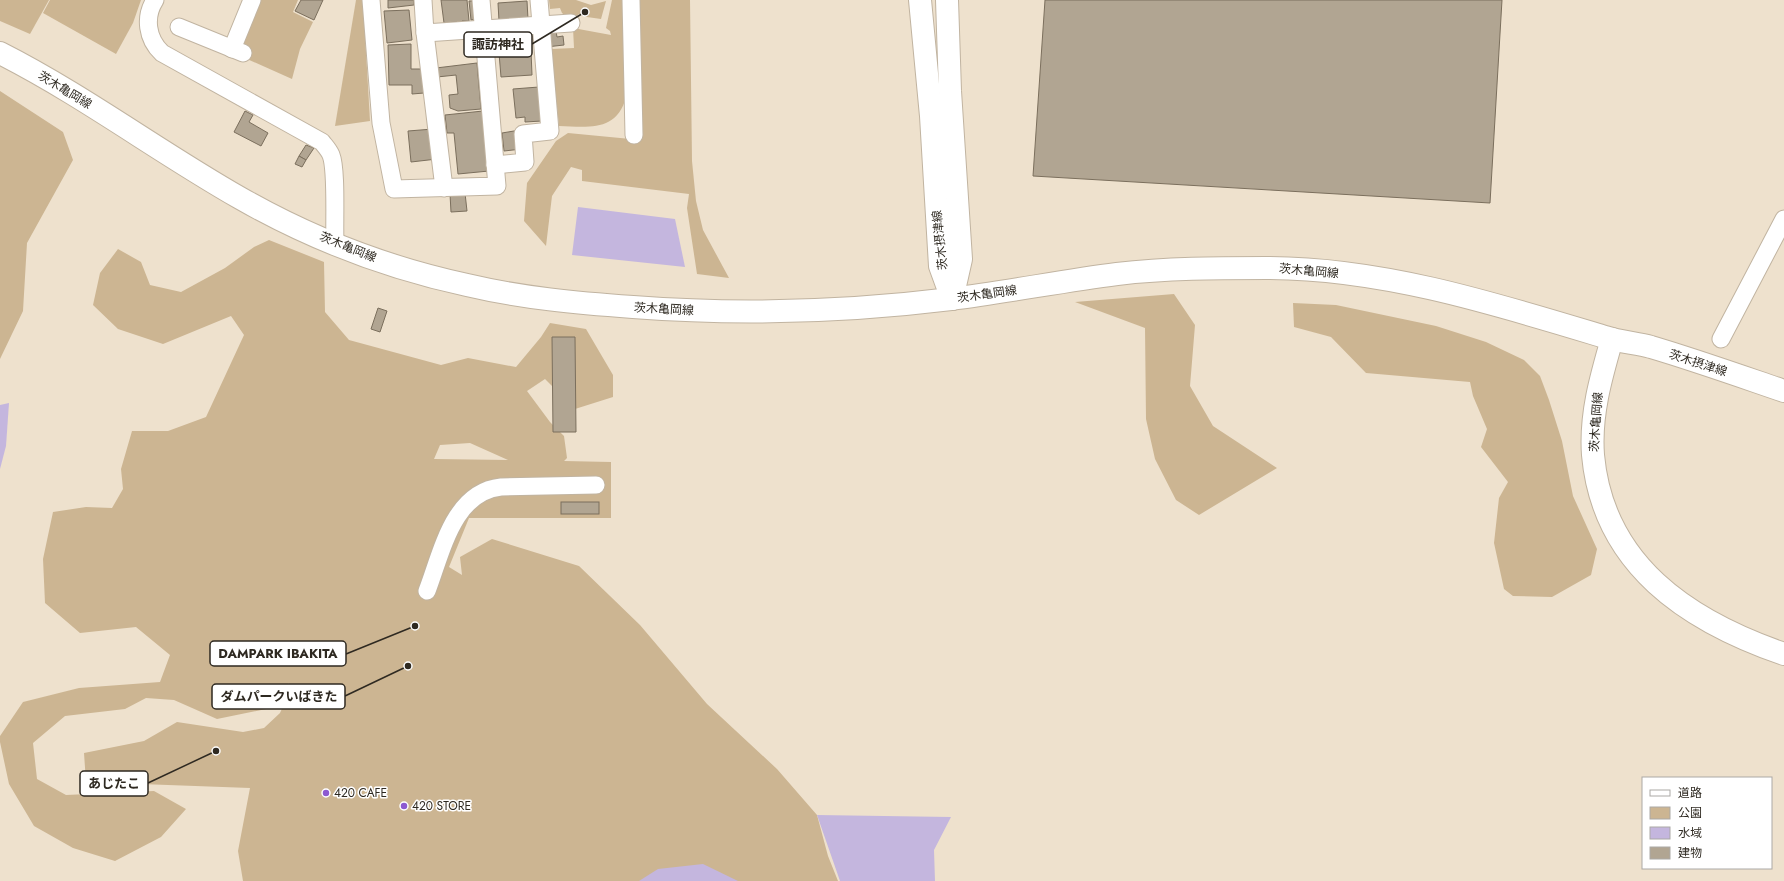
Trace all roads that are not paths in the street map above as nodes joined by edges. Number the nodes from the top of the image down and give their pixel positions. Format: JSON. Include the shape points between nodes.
{"nodes":[{"id":1,"x":156,"y":0,"type":"edge"},
{"id":2,"x":252,"y":0,"type":"edge"},
{"id":3,"x":371,"y":0,"type":"edge"},
{"id":4,"x":423,"y":0,"type":"edge"},
{"id":5,"x":481,"y":0,"type":"edge"},
{"id":6,"x":539,"y":0,"type":"edge"},
{"id":7,"x":631,"y":0,"type":"edge"},
{"id":8,"x":920,"y":0,"type":"edge"},
{"id":9,"x":947,"y":0,"type":"edge"},
{"id":10,"x":571,"y":23,"type":"dead end"},
{"id":11,"x":540,"y":25,"type":"junction"},
{"id":12,"x":179,"y":27,"type":"dead end"},
{"id":13,"x":483,"y":30,"type":"junction"},
{"id":14,"x":426,"y":33,"type":"junction"},
{"id":15,"x":0,"y":53,"type":"edge"},
{"id":16,"x":637,"y":127,"type":"dead end"},
{"id":17,"x":496,"y":165,"type":"junction"},
{"id":18,"x":444,"y":188,"type":"junction"},
{"id":19,"x":1784,"y":220,"type":"edge"},
{"id":20,"x":335,"y":243,"type":"junction"},
{"id":21,"x":952,"y":299,"type":"junction"},
{"id":22,"x":1612,"y":339,"type":"junction"},
{"id":23,"x":1721,"y":340,"type":"dead end"},
{"id":24,"x":1784,"y":391,"type":"edge"},
{"id":25,"x":596,"y":485,"type":"dead end"},
{"id":26,"x":426,"y":590,"type":"dead end"},
{"id":27,"x":1784,"y":654,"type":"edge"}],
"edges":[{"from":1,"to":20,"type":"street","via":[[149,13],[148,26],[154,43],[162,53],[322,142],[328,148],[333,171]]},
{"from":2,"to":12,"type":"street","via":[[237,51]]},
{"from":3,"to":18,"type":"street","via":[[381,123],[394,189]]},
{"from":4,"to":14,"type":"street"},
{"from":5,"to":13,"type":"street"},
{"from":6,"to":11,"type":"street"},
{"from":7,"to":16,"type":"street"},
{"from":8,"to":21,"type":"main road","name":"茨木摂津線","via":[[932,116],[940,266]]},
{"from":9,"to":21,"type":"main road","name":"茨木摂津線","via":[[961,259]]},
{"from":10,"to":11,"type":"street"},
{"from":11,"to":13,"type":"street"},
{"from":11,"to":17,"type":"street","via":[[550,131],[523,134],[525,162]]},
{"from":13,"to":14,"type":"street"},
{"from":13,"to":17,"type":"street"},
{"from":14,"to":18,"type":"street"},
{"from":15,"to":20,"type":"main road","name":"茨木亀岡線","via":[[69,92],[240,198],[271,215]]},
{"from":17,"to":18,"type":"street","via":[[497,186]]},
{"from":19,"to":23,"type":"street"},
{"from":20,"to":21,"type":"main road","name":"茨木亀岡線","via":[[405,269],[464,285],[521,296],[585,304],[673,310],[743,311],[840,308]]},
{"from":21,"to":22,"type":"main road","name":"茨木亀岡線","via":[[1116,274],[1168,270],[1312,270],[1400,283],[1542,317]]},
{"from":22,"to":24,"type":"main road","name":"茨木摂津線","via":[[1646,346]]},
{"from":22,"to":27,"type":"main road","name":"茨木亀岡線","via":[[1595,406],[1593,454],[1600,497],[1613,526],[1640,567],[1674,599],[1713,625]]},
{"from":25,"to":26,"type":"street","via":[[501,487],[479,493],[453,521]]}]}
